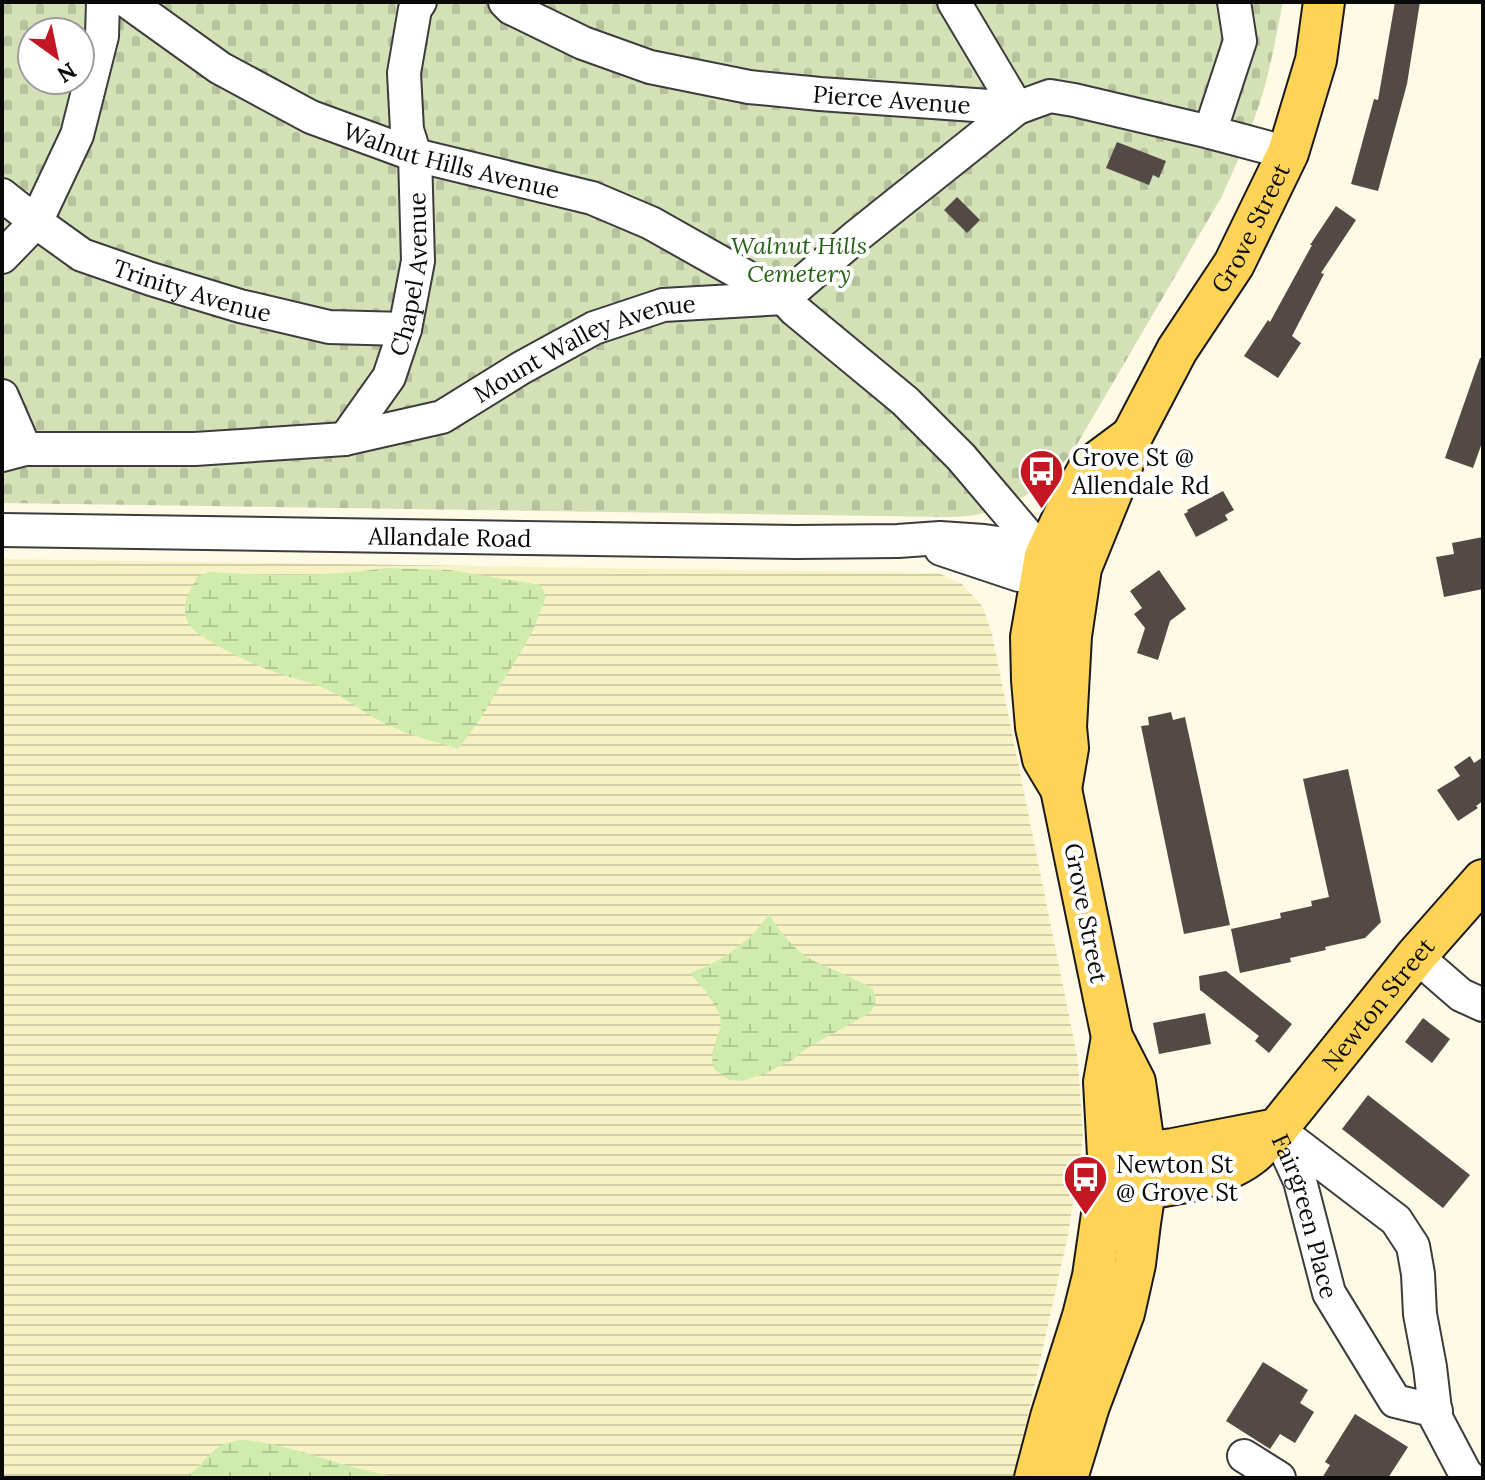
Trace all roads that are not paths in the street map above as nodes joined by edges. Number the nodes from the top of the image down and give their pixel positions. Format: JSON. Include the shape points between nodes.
{"nodes":[{"id":1,"x":103,"y":2,"type":"edge"},
{"id":2,"x":128,"y":2,"type":"edge"},
{"id":3,"x":420,"y":2,"type":"edge"},
{"id":4,"x":505,"y":2,"type":"edge"},
{"id":5,"x":954,"y":2,"type":"edge"},
{"id":6,"x":1234,"y":2,"type":"edge"},
{"id":7,"x":1324,"y":2,"type":"edge"},
{"id":8,"x":1017,"y":108,"type":"junction"},
{"id":9,"x":1210,"y":132,"type":"junction"},
{"id":10,"x":1288,"y":153,"type":"junction"},
{"id":11,"x":415,"y":155,"type":"junction"},
{"id":12,"x":2,"y":195,"type":"edge"},
{"id":13,"x":36,"y":222,"type":"junction"},
{"id":14,"x":2,"y":257,"type":"edge"},
{"id":15,"x":784,"y":298,"type":"junction"},
{"id":16,"x":405,"y":329,"type":"junction"},
{"id":17,"x":2,"y":396,"type":"edge"},
{"id":18,"x":345,"y":439,"type":"junction"},
{"id":19,"x":14,"y":452,"type":"edge"},
{"id":20,"x":2,"y":530,"type":"edge"},
{"id":21,"x":1056,"y":566,"type":"junction"},
{"id":22,"x":1483,"y":880,"type":"edge"},
{"id":23,"x":1416,"y":956,"type":"junction"},
{"id":24,"x":1483,"y":1005,"type":"edge"},
{"id":25,"x":1277,"y":1129,"type":"junction"},
{"id":26,"x":1126,"y":1173,"type":"junction"},
{"id":27,"x":1436,"y":1411,"type":"junction"},
{"id":28,"x":1244,"y":1456,"type":"dead end"},
{"id":29,"x":1035,"y":1478,"type":"edge"},
{"id":30,"x":1067,"y":1478,"type":"edge"},
{"id":31,"x":1279,"y":1478,"type":"edge"},
{"id":32,"x":1470,"y":1478,"type":"edge"}],
"edges":[{"from":1,"to":13,"type":"street","via":[[102,36],[77,135]]},
{"from":2,"to":11,"type":"street","name":"Walnut Hills Avenue","via":[[220,68],[311,117]]},
{"from":3,"to":11,"type":"street","name":"Chapel Avenue","via":[[404,73],[407,130]]},
{"from":4,"to":8,"type":"street","name":"Pierce Avenue","via":[[583,43],[650,67],[749,87]]},
{"from":5,"to":8,"type":"street"},
{"from":6,"to":9,"type":"street","via":[[1240,41]]},
{"from":7,"to":10,"type":"main road","name":"Grove Street","via":[[1316,60]]},
{"from":8,"to":9,"type":"street","name":"Pierce Avenue","via":[[1050,96]]},
{"from":8,"to":15,"type":"street"},
{"from":9,"to":10,"type":"street","name":"Pierce Avenue"},
{"from":10,"to":21,"type":"main road","name":"Grove Street","via":[[1234,264],[1177,350],[1132,436],[1089,468],[1068,507]]},
{"from":11,"to":15,"type":"street","name":"Walnut Hills Avenue","via":[[592,198],[651,223]]},
{"from":11,"to":16,"type":"street","name":"Chapel Avenue","via":[[418,261]]},
{"from":12,"to":13,"type":"street","name":"Trinity Avenue"},
{"from":13,"to":14,"type":"street"},
{"from":13,"to":16,"type":"street","name":"Trinity Avenue","via":[[82,255],[240,306],[329,327]]},
{"from":15,"to":18,"type":"street","name":"Mount Walley Avenue","via":[[663,305],[594,328],[442,417]]},
{"from":15,"to":21,"type":"street","via":[[905,401]]},
{"from":16,"to":18,"type":"street","name":"Chapel Avenue","via":[[389,377]]},
{"from":17,"to":19,"type":"street"},
{"from":18,"to":19,"type":"street","name":"Mount Walley Avenue","via":[[195,449]]},
{"from":20,"to":21,"type":"street","name":"Allandale Road","via":[[796,542],[940,538],[1012,545]]},
{"from":21,"to":26,"type":"main road","name":"Grove Street","via":[[1071,636],[1051,728],[1068,748],[1061,789],[1112,1037],[1104,1082]]},
{"from":22,"to":23,"type":"main road","name":"Newton Street"},
{"from":23,"to":24,"type":"street","via":[[1461,995]]},
{"from":23,"to":25,"type":"main road","name":"Newton Street"},
{"from":25,"to":26,"type":"main road","name":"Newton Street","via":[[1251,1156],[1224,1171]]},
{"from":25,"to":27,"type":"street","name":"Fairgreen Place","via":[[1300,1181],[1329,1293],[1395,1401]]},
{"from":25,"to":27,"type":"street","name":"Fairgreen Place","via":[[1396,1220],[1413,1246]]},
{"from":26,"to":29,"type":"main road"},
{"from":26,"to":30,"type":"main road","via":[[1135,1264],[1124,1313]]},
{"from":27,"to":32,"type":"street","name":"Fairgreen Place"},
{"from":28,"to":31,"type":"street"}]}
